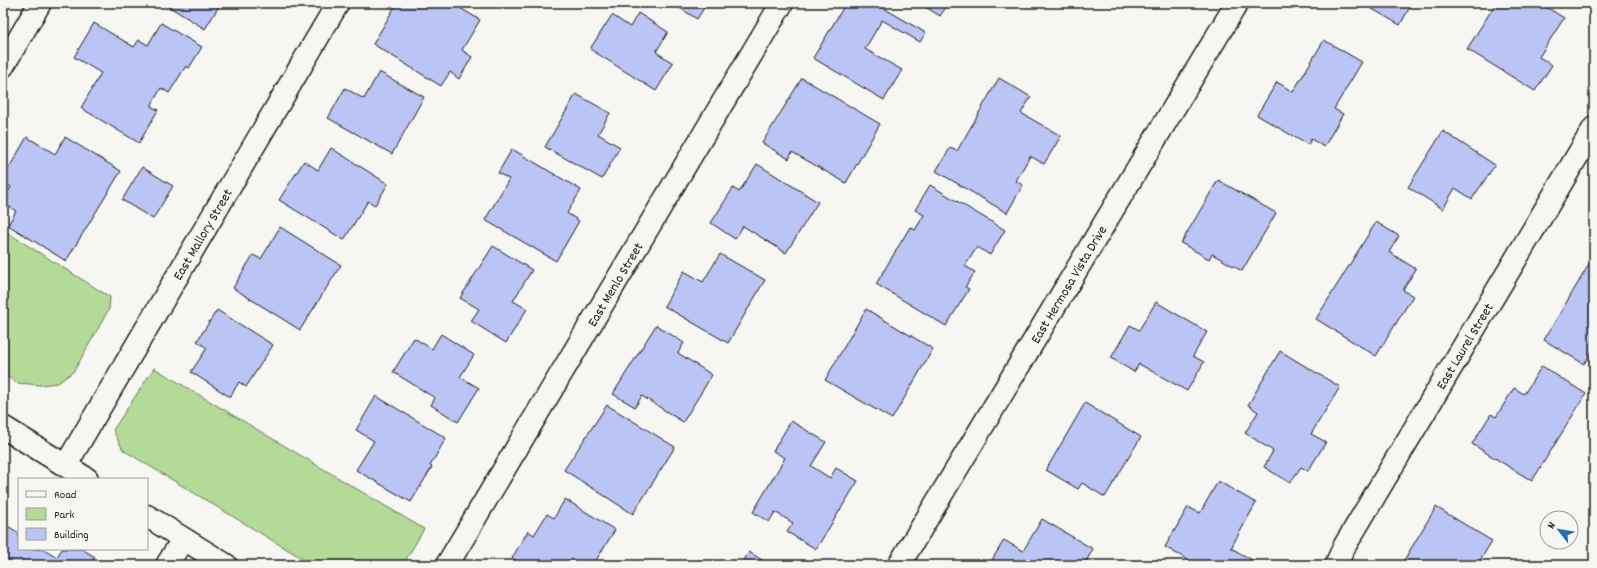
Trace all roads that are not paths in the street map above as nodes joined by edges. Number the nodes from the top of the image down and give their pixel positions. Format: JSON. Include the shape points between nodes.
{"nodes":[{"id":1,"x":40,"y":3,"type":"edge"},
{"id":2,"x":338,"y":3,"type":"edge"},
{"id":3,"x":782,"y":3,"type":"edge"},
{"id":4,"x":1237,"y":3,"type":"edge"},
{"id":5,"x":3,"y":66,"type":"edge"},
{"id":6,"x":1594,"y":128,"type":"edge"},
{"id":7,"x":3,"y":427,"type":"edge"},
{"id":8,"x":66,"y":465,"type":"junction"},
{"id":9,"x":86,"y":478,"type":"edge"},
{"id":10,"x":148,"y":517,"type":"edge"},
{"id":11,"x":183,"y":539,"type":"junction"},
{"id":12,"x":167,"y":565,"type":"edge"},
{"id":13,"x":226,"y":565,"type":"edge"},
{"id":14,"x":448,"y":565,"type":"edge"},
{"id":15,"x":899,"y":565,"type":"edge"},
{"id":16,"x":1336,"y":565,"type":"edge"}],
"edges":[{"from":1,"to":5,"type":"street"},
{"from":2,"to":8,"type":"street","name":"East Mallory Street"},
{"from":3,"to":14,"type":"street","name":"East Menlo Street"},
{"from":4,"to":15,"type":"street","name":"East Hermosa Vista Drive"},
{"from":6,"to":16,"type":"street","name":"East Laurel Street","via":[[1344,547]]},
{"from":7,"to":8,"type":"street"},
{"from":8,"to":9,"type":"street"},
{"from":10,"to":11,"type":"street"},
{"from":11,"to":12,"type":"street"},
{"from":11,"to":13,"type":"street"}]}
